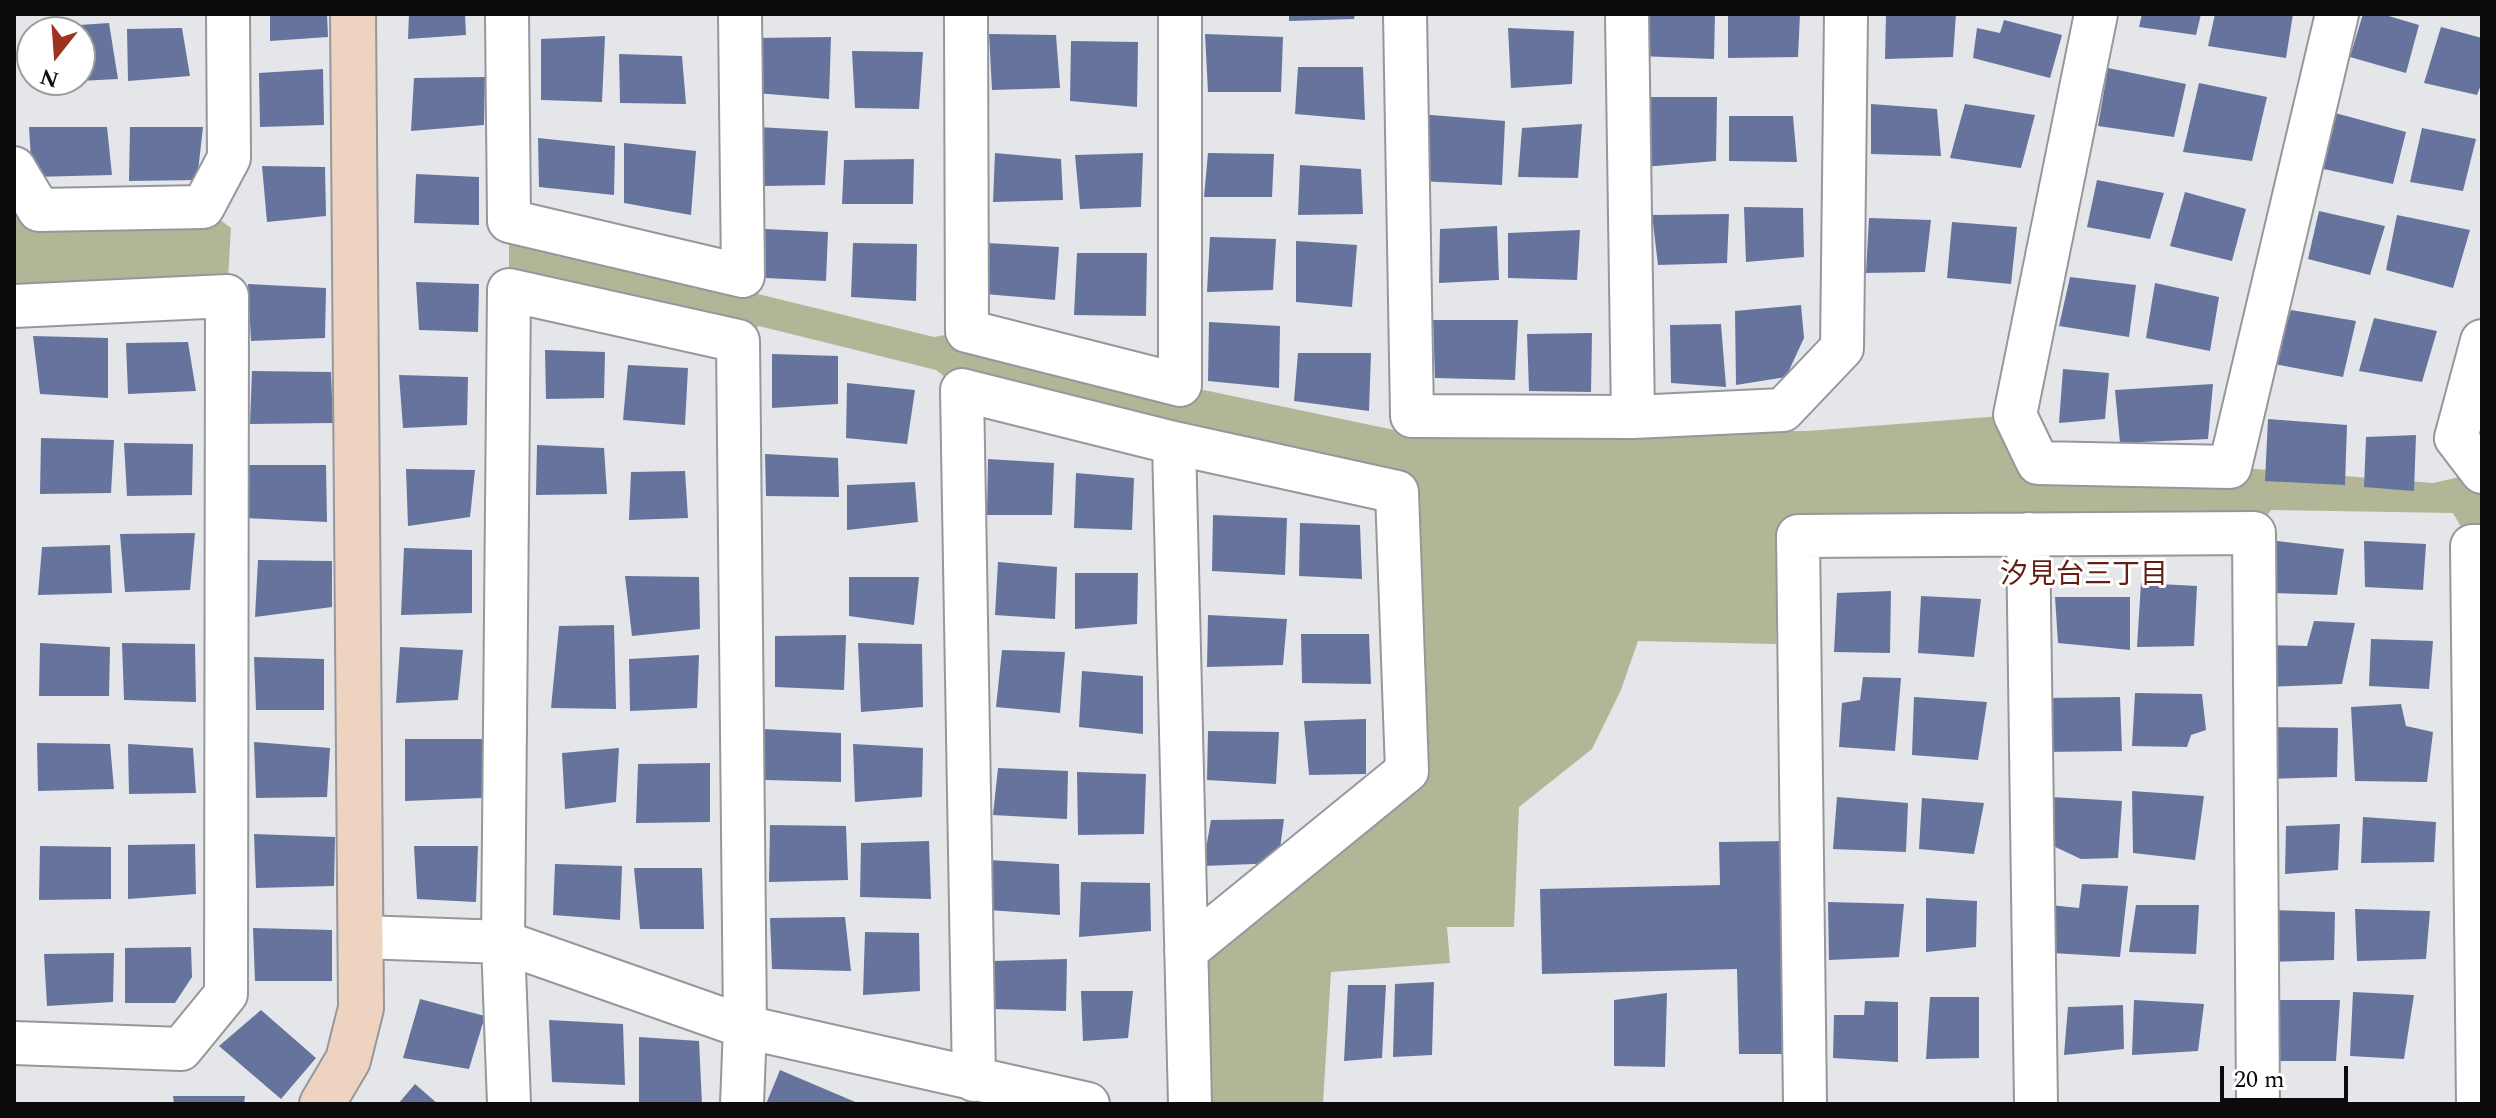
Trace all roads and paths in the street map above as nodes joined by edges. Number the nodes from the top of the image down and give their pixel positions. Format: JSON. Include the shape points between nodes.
{"nodes":[{"id":1,"x":228,"y":14,"type":"edge"},
{"id":2,"x":353,"y":14,"type":"edge"},
{"id":3,"x":507,"y":14,"type":"edge"},
{"id":4,"x":740,"y":14,"type":"edge"},
{"id":5,"x":966,"y":14,"type":"edge"},
{"id":6,"x":1180,"y":14,"type":"edge"},
{"id":7,"x":1405,"y":14,"type":"edge"},
{"id":8,"x":1627,"y":14,"type":"edge"},
{"id":9,"x":1846,"y":14,"type":"edge"},
{"id":10,"x":2096,"y":14,"type":"edge"},
{"id":11,"x":2337,"y":14,"type":"edge"},
{"id":12,"x":14,"y":168,"type":"edge"},
{"id":13,"x":14,"y":306,"type":"edge"},
{"id":14,"x":2482,"y":341,"type":"edge"},
{"id":15,"x":1633,"y":417,"type":"junction"},
{"id":16,"x":1174,"y":443,"type":"junction"},
{"id":17,"x":2482,"y":472,"type":"edge"},
{"id":18,"x":2028,"y":534,"type":"junction"},
{"id":19,"x":2482,"y":546,"type":"edge"},
{"id":20,"x":362,"y":937,"type":"junction"},
{"id":21,"x":503,"y":942,"type":"junction"},
{"id":22,"x":1186,"y":951,"type":"junction"},
{"id":23,"x":745,"y":1027,"type":"junction"},
{"id":24,"x":14,"y":1043,"type":"edge"},
{"id":25,"x":974,"y":1080,"type":"junction"},
{"id":26,"x":322,"y":1104,"type":"edge"},
{"id":27,"x":509,"y":1104,"type":"edge"},
{"id":28,"x":742,"y":1104,"type":"edge"},
{"id":29,"x":1088,"y":1104,"type":"edge"},
{"id":30,"x":1190,"y":1104,"type":"edge"},
{"id":31,"x":1805,"y":1104,"type":"edge"},
{"id":32,"x":2036,"y":1104,"type":"edge"},
{"id":33,"x":2258,"y":1104,"type":"edge"},
{"id":34,"x":2478,"y":1104,"type":"edge"}],
"edges":[{"from":1,"to":12,"type":"street","via":[[229,158],[203,207],[39,210]]},
{"from":2,"to":20,"type":"street"},
{"from":3,"to":4,"type":"street","via":[[509,221],[743,276]]},
{"from":5,"to":6,"type":"street","via":[[967,331],[1180,385]]},
{"from":7,"to":15,"type":"street","via":[[1412,416]]},
{"from":8,"to":15,"type":"street"},
{"from":9,"to":15,"type":"street","via":[[1842,348],[1783,410]]},
{"from":10,"to":11,"type":"street","via":[[2015,415],[2038,463],[2230,467]]},
{"from":13,"to":24,"type":"street","via":[[227,296],[226,994],[181,1049]]},
{"from":14,"to":17,"type":"street","via":[[2456,438]]},
{"from":16,"to":22,"type":"street"},
{"from":16,"to":22,"type":"street","via":[[1397,492],[1407,771]]},
{"from":16,"to":25,"type":"street","via":[[962,390]]},
{"from":18,"to":31,"type":"street","via":[[1798,536]]},
{"from":18,"to":32,"type":"street"},
{"from":18,"to":33,"type":"street","via":[[2254,533]]},
{"from":19,"to":34,"type":"street","via":[[2472,546]]},
{"from":20,"to":21,"type":"street"},
{"from":20,"to":26,"type":"street","via":[[356,1035]]},
{"from":21,"to":23,"type":"street"},
{"from":21,"to":23,"type":"street","via":[[509,290],[738,341]]},
{"from":21,"to":27,"type":"street"},
{"from":22,"to":30,"type":"street"},
{"from":23,"to":25,"type":"street"},
{"from":23,"to":28,"type":"street"},
{"from":25,"to":29,"type":"street"}]}
